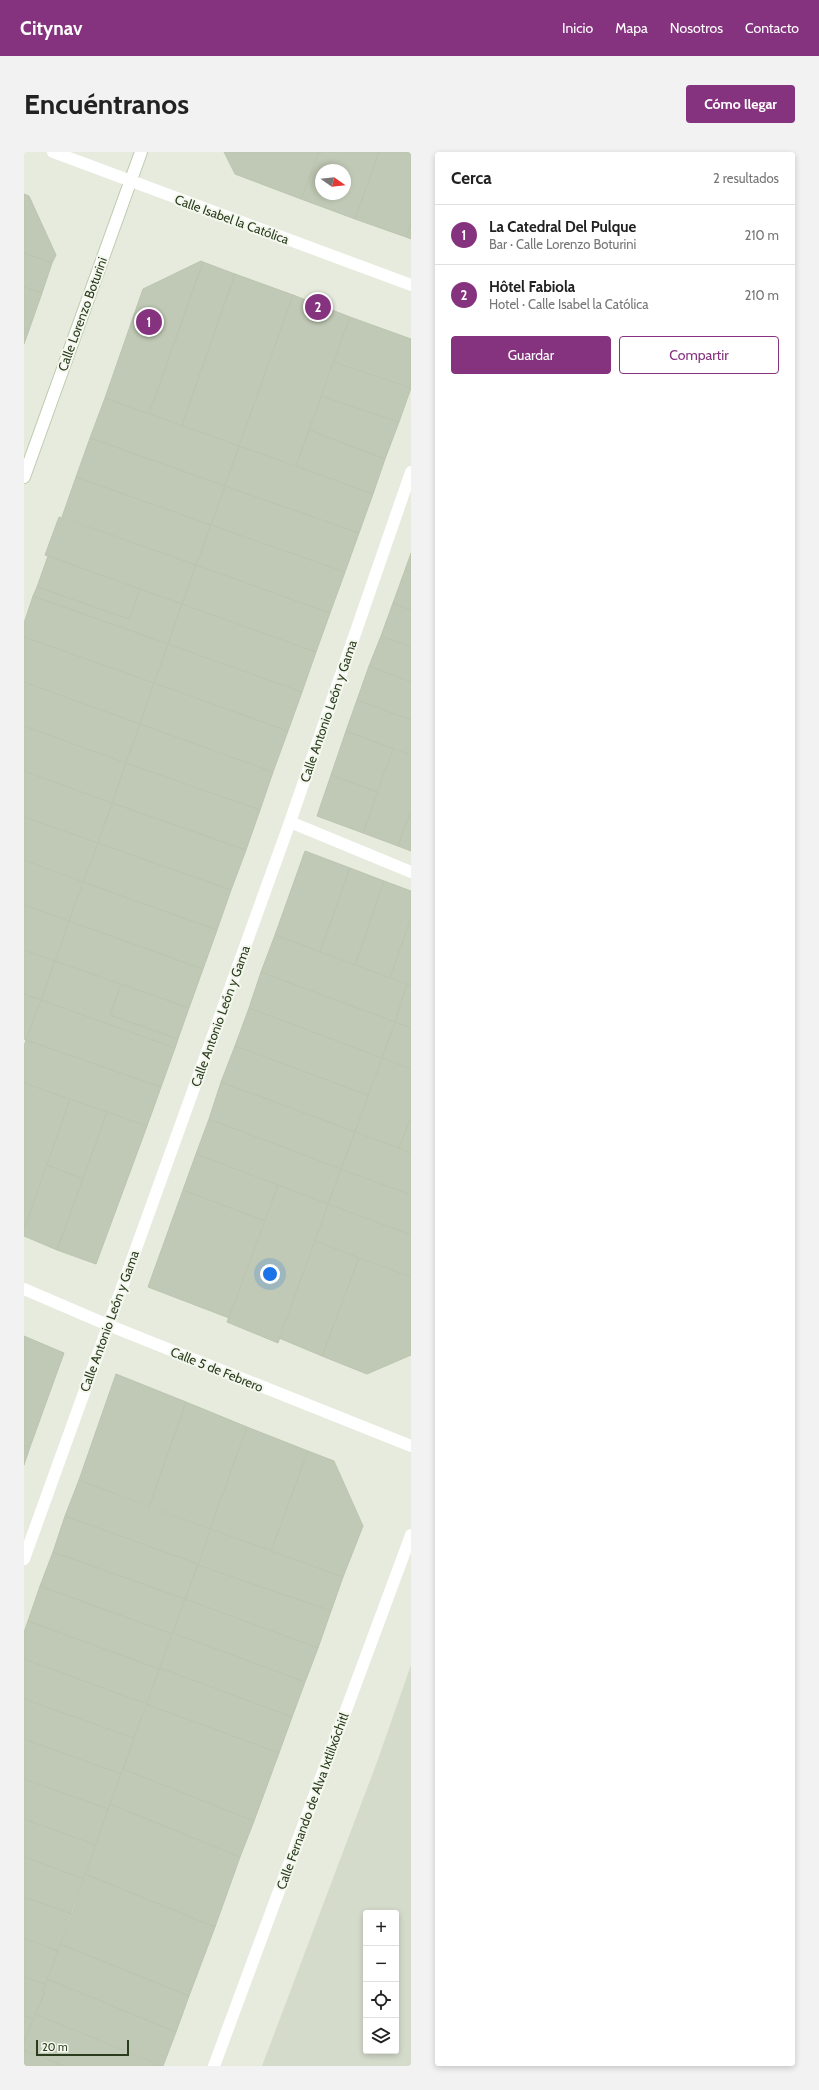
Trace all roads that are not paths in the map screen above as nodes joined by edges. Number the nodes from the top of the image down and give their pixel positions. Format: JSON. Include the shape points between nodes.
{"nodes":[{"id":1,"x":53,"y":152,"type":"edge"},
{"id":2,"x":141,"y":152,"type":"edge"},
{"id":3,"x":131,"y":181,"type":"junction"},
{"id":4,"x":411,"y":285,"type":"edge"},
{"id":5,"x":411,"y":472,"type":"edge"},
{"id":6,"x":24,"y":477,"type":"edge"},
{"id":7,"x":290,"y":822,"type":"junction"},
{"id":8,"x":411,"y":872,"type":"edge"},
{"id":9,"x":24,"y":1289,"type":"edge"},
{"id":10,"x":108,"y":1325,"type":"junction"},
{"id":11,"x":411,"y":1446,"type":"edge"},
{"id":12,"x":411,"y":1535,"type":"edge"},
{"id":13,"x":24,"y":1559,"type":"edge"},
{"id":14,"x":214,"y":2066,"type":"edge"}],
"edges":[{"from":1,"to":3,"type":"street","name":"Calle Isabel la Católica"},
{"from":2,"to":3,"type":"street","name":"Calle Lorenzo Boturini"},
{"from":3,"to":4,"type":"street","name":"Calle Isabel la Católica"},
{"from":3,"to":6,"type":"street","name":"Calle Lorenzo Boturini"},
{"from":5,"to":7,"type":"street","name":"Calle Antonio León y Gama"},
{"from":7,"to":8,"type":"street"},
{"from":7,"to":10,"type":"street","name":"Calle Antonio León y Gama"},
{"from":9,"to":10,"type":"street","name":"Calle 5 de Febrero"},
{"from":10,"to":11,"type":"street","name":"Calle 5 de Febrero"},
{"from":10,"to":13,"type":"street","name":"Calle Antonio León y Gama"},
{"from":12,"to":14,"type":"street","name":"Calle Fernando de Alva Ixtlilxóchitl"}]}
